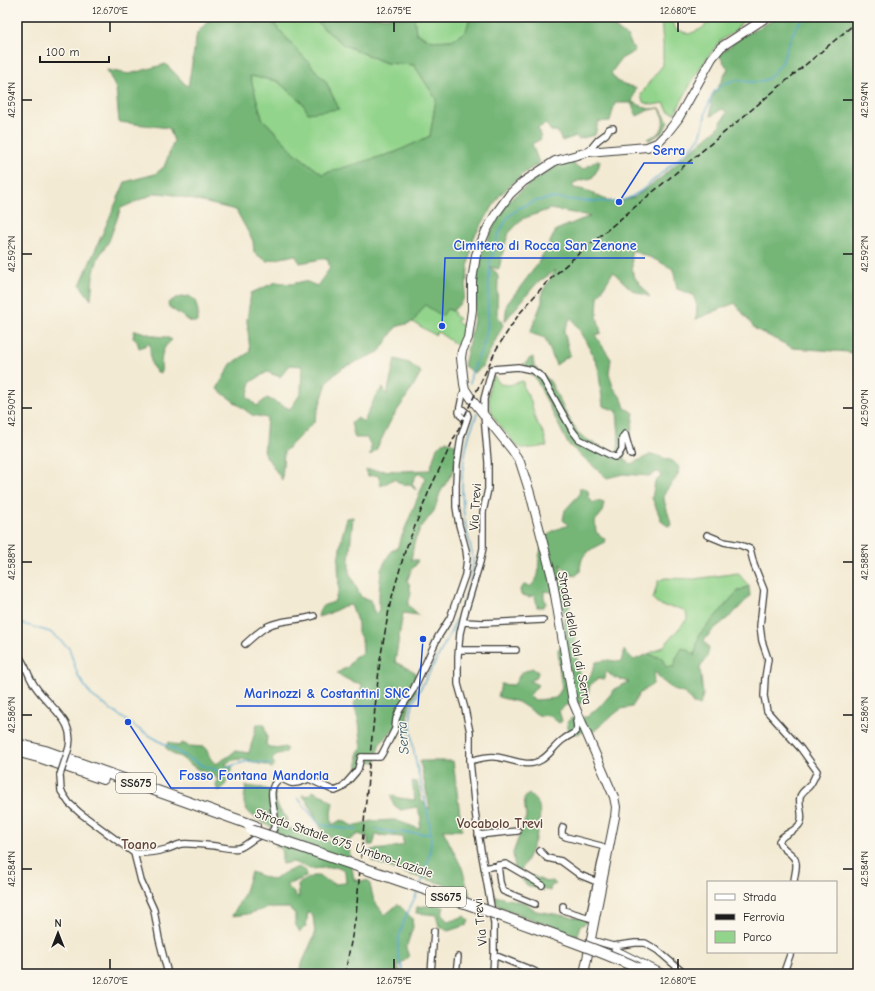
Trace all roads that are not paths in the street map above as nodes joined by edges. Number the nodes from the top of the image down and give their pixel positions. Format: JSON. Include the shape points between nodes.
{"nodes":[{"id":1,"x":767,"y":17,"type":"edge"},
{"id":2,"x":613,"y":128,"type":"dead end"},
{"id":3,"x":588,"y":152,"type":"junction"},
{"id":4,"x":466,"y":389,"type":"junction"},
{"id":5,"x":484,"y":415,"type":"junction"},
{"id":6,"x":631,"y":455,"type":"dead end"},
{"id":7,"x":707,"y":535,"type":"dead end"},
{"id":8,"x":314,"y":616,"type":"dead end"},
{"id":9,"x":543,"y":620,"type":"dead end"},
{"id":10,"x":462,"y":622,"type":"junction"},
{"id":11,"x":245,"y":644,"type":"dead end"},
{"id":12,"x":459,"y":650,"type":"junction"},
{"id":13,"x":516,"y":650,"type":"dead end"},
{"id":14,"x":17,"y":654,"type":"edge"},
{"id":15,"x":579,"y":717,"type":"junction"},
{"id":16,"x":17,"y":744,"type":"edge"},
{"id":17,"x":17,"y":751,"type":"edge"},
{"id":18,"x":470,"y":761,"type":"junction"},
{"id":19,"x":563,"y":827,"type":"dead end"},
{"id":20,"x":253,"y":828,"type":"junction"},
{"id":21,"x":518,"y":831,"type":"dead end"},
{"id":22,"x":478,"y":835,"type":"junction"},
{"id":23,"x":540,"y":851,"type":"dead end"},
{"id":24,"x":134,"y":853,"type":"junction"},
{"id":25,"x":498,"y":865,"type":"junction"},
{"id":26,"x":484,"y":868,"type":"junction"},
{"id":27,"x":794,"y":881,"type":"edge"},
{"id":28,"x":597,"y":882,"type":"junction"},
{"id":29,"x":542,"y":885,"type":"dead end"},
{"id":30,"x":535,"y":904,"type":"dead end"},
{"id":31,"x":563,"y":906,"type":"dead end"},
{"id":32,"x":592,"y":919,"type":"junction"},
{"id":33,"x":434,"y":931,"type":"dead end"},
{"id":34,"x":591,"y":940,"type":"junction"},
{"id":35,"x":791,"y":953,"type":"edge"},
{"id":36,"x":494,"y":955,"type":"junction"},
{"id":37,"x":458,"y":957,"type":"dead end"},
{"id":38,"x":639,"y":966,"type":"junction"},
{"id":39,"x":168,"y":974,"type":"edge"},
{"id":40,"x":431,"y":974,"type":"edge"},
{"id":41,"x":456,"y":974,"type":"edge"},
{"id":42,"x":493,"y":974,"type":"edge"},
{"id":43,"x":538,"y":974,"type":"edge"},
{"id":44,"x":584,"y":974,"type":"edge"},
{"id":45,"x":650,"y":974,"type":"edge"},
{"id":46,"x":660,"y":974,"type":"edge"},
{"id":47,"x":685,"y":974,"type":"edge"},
{"id":48,"x":786,"y":974,"type":"edge"}],
"edges":[{"from":1,"to":3,"type":"street","name":"Strada della Val di Serra","via":[[721,47],[678,118],[657,143]]},
{"from":2,"to":3,"type":"street"},
{"from":3,"to":4,"type":"street","name":"Strada della Val di Serra","via":[[555,161],[523,182],[510,194],[486,231],[476,255],[468,338],[461,358]]},
{"from":4,"to":5,"type":"street","name":"Strada della Val di Serra"},
{"from":4,"to":24,"type":"street","bridge":true,"via":[[459,412],[466,420],[461,437],[456,482],[456,507],[467,558],[465,575],[450,618],[413,690],[399,711],[395,728],[380,757],[361,757],[356,772],[342,788],[334,791],[309,779],[299,783],[279,779],[272,791],[275,818],[273,829],[269,834],[259,836],[239,848],[182,844],[156,852]]},
{"from":5,"to":6,"type":"street","via":[[484,399],[492,369],[518,367],[532,370],[542,378],[579,439],[614,457],[618,456],[622,449],[622,438],[625,434]]},
{"from":5,"to":10,"type":"street","name":"Via Trevi","via":[[488,490],[483,512],[483,548]]},
{"from":5,"to":15,"type":"street","name":"Strada della Val di Serra","via":[[520,462],[530,493],[552,577],[573,702]]},
{"from":7,"to":27,"type":"street","via":[[750,549],[764,590],[760,626],[768,659],[764,690],[767,711],[817,771],[799,798],[802,818],[800,825],[782,836],[779,841],[780,845],[794,857]]},
{"from":8,"to":11,"type":"street","via":[[267,627]]},
{"from":9,"to":10,"type":"street"},
{"from":10,"to":12,"type":"street","name":"Via Trevi"},
{"from":12,"to":13,"type":"street"},
{"from":12,"to":18,"type":"street","name":"Via Trevi","via":[[458,684],[470,732]]},
{"from":14,"to":24,"type":"street","bridge":true,"via":[[35,688],[65,722],[70,734],[70,746],[60,775],[61,791],[80,813]]},
{"from":15,"to":18,"type":"street","via":[[576,721],[576,732],[558,743],[541,760],[527,764],[494,757]]},
{"from":15,"to":32,"type":"street","name":"Strada della Val di Serra","via":[[616,807]]},
{"from":16,"to":20,"type":"highway","name":"Strada Statale 675 Umbro-Laziale","number":"SS675","via":[[45,751]]},
{"from":17,"to":20,"type":"highway","name":"Strada Statale 675 Umbro-Laziale","number":"SS675"},
{"from":18,"to":22,"type":"street","name":"Via Trevi"},
{"from":19,"to":28,"type":"street","name":"Strada della Val di Serra","via":[[562,835],[604,849]]},
{"from":20,"to":38,"type":"highway","name":"Strada Statale 675 Umbro-Laziale","number":"SS675","bridge":true},
{"from":21,"to":22,"type":"street"},
{"from":22,"to":26,"type":"street","name":"Via Trevi"},
{"from":23,"to":28,"type":"street","via":[[547,858],[561,861],[580,875]]},
{"from":24,"to":39,"type":"street","via":[[140,881],[154,910]]},
{"from":25,"to":26,"type":"street"},
{"from":25,"to":29,"type":"street","via":[[506,864]]},
{"from":25,"to":30,"type":"street","name":"Via Trevi","via":[[502,891]]},
{"from":26,"to":36,"type":"street","name":"Via Trevi","via":[[494,923]]},
{"from":28,"to":32,"type":"street","name":"Strada della Val di Serra"},
{"from":31,"to":32,"type":"street","via":[[563,910]]},
{"from":32,"to":34,"type":"street","name":"Strada della Val di Serra"},
{"from":33,"to":40,"type":"street"},
{"from":34,"to":44,"type":"street","name":"Strada della Val di Serra"},
{"from":34,"to":47,"type":"street","via":[[613,946],[645,944],[657,950]]},
{"from":35,"to":48,"type":"street"},
{"from":36,"to":42,"type":"street","name":"Via Trevi"},
{"from":36,"to":43,"type":"street"},
{"from":37,"to":41,"type":"street"},
{"from":38,"to":45,"type":"highway","name":"Strada Statale 675 Umbro-Laziale","number":"SS675"},
{"from":38,"to":46,"type":"highway","name":"Strada Statale 675 Umbro-Laziale","number":"SS675"}]}
